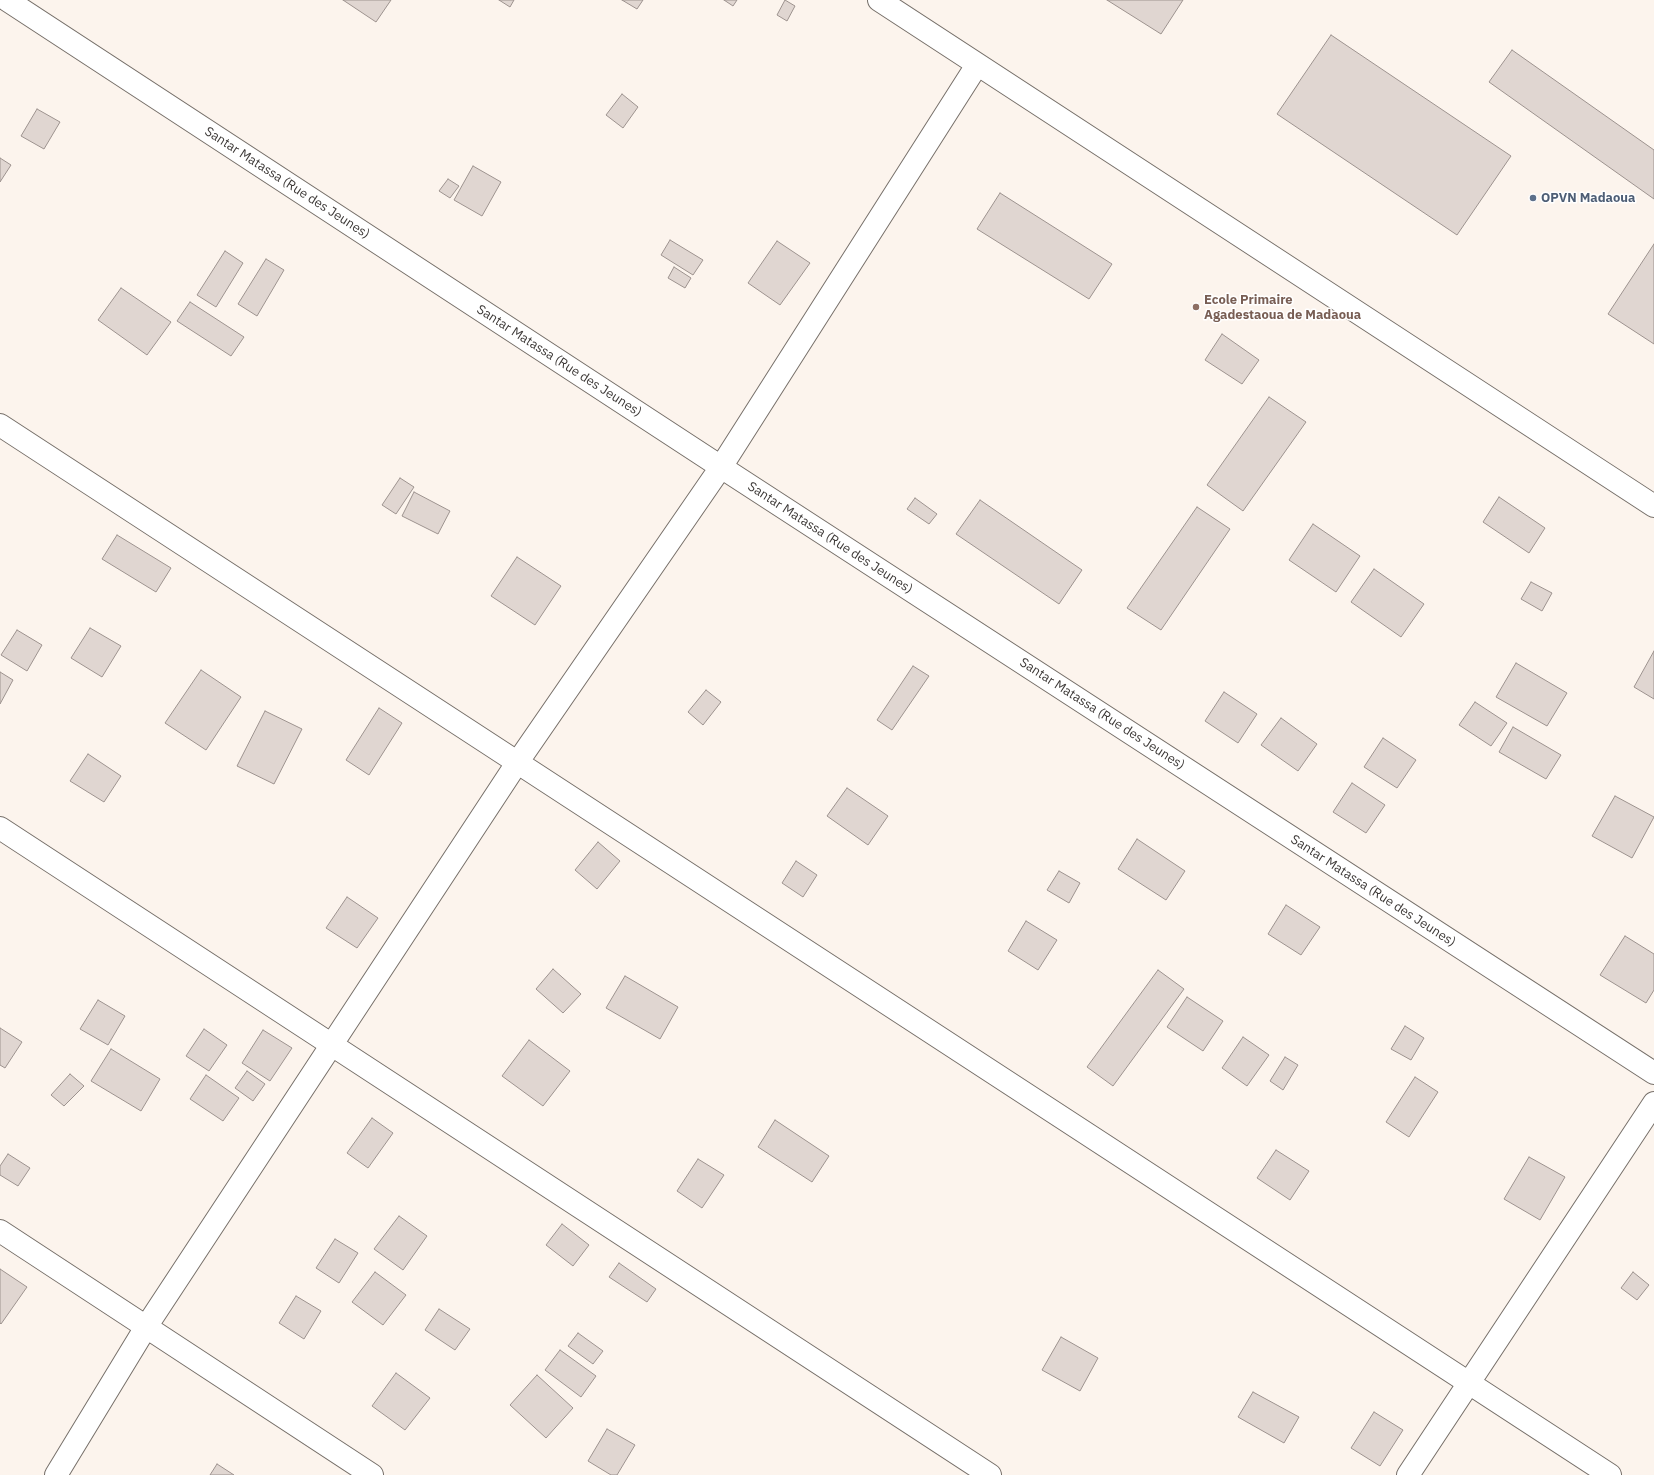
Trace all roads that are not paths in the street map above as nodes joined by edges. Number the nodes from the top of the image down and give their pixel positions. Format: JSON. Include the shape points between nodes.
{"nodes":[{"id":1,"x":8,"y":0,"type":"edge"},
{"id":2,"x":879,"y":0,"type":"edge"},
{"id":3,"x":977,"y":65,"type":"junction"},
{"id":4,"x":0,"y":425,"type":"edge"},
{"id":5,"x":720,"y":467,"type":"junction"},
{"id":6,"x":1654,"y":506,"type":"edge"},
{"id":7,"x":518,"y":762,"type":"junction"},
{"id":8,"x":0,"y":828,"type":"edge"},
{"id":9,"x":332,"y":1045,"type":"junction"},
{"id":10,"x":1654,"y":1073,"type":"edge"},
{"id":11,"x":1654,"y":1103,"type":"edge"},
{"id":12,"x":0,"y":1231,"type":"edge"},
{"id":13,"x":146,"y":1327,"type":"junction"},
{"id":14,"x":1469,"y":1383,"type":"junction"},
{"id":15,"x":56,"y":1475,"type":"edge"},
{"id":16,"x":372,"y":1475,"type":"edge"},
{"id":17,"x":990,"y":1475,"type":"edge"},
{"id":18,"x":1408,"y":1475,"type":"edge"},
{"id":19,"x":1610,"y":1475,"type":"edge"}],
"edges":[{"from":1,"to":5,"type":"main road","name":"Santar Matassa (Rue des Jeunes)"},
{"from":2,"to":3,"type":"main road"},
{"from":3,"to":5,"type":"main road"},
{"from":3,"to":6,"type":"main road"},
{"from":4,"to":7,"type":"main road"},
{"from":5,"to":7,"type":"main road"},
{"from":5,"to":10,"type":"main road","name":"Santar Matassa (Rue des Jeunes)"},
{"from":7,"to":9,"type":"main road"},
{"from":7,"to":14,"type":"main road"},
{"from":8,"to":9,"type":"main road"},
{"from":9,"to":13,"type":"main road"},
{"from":9,"to":17,"type":"main road"},
{"from":11,"to":14,"type":"main road"},
{"from":12,"to":13,"type":"main road"},
{"from":13,"to":15,"type":"main road"},
{"from":13,"to":16,"type":"main road"},
{"from":14,"to":18,"type":"main road"},
{"from":14,"to":19,"type":"main road"}]}
